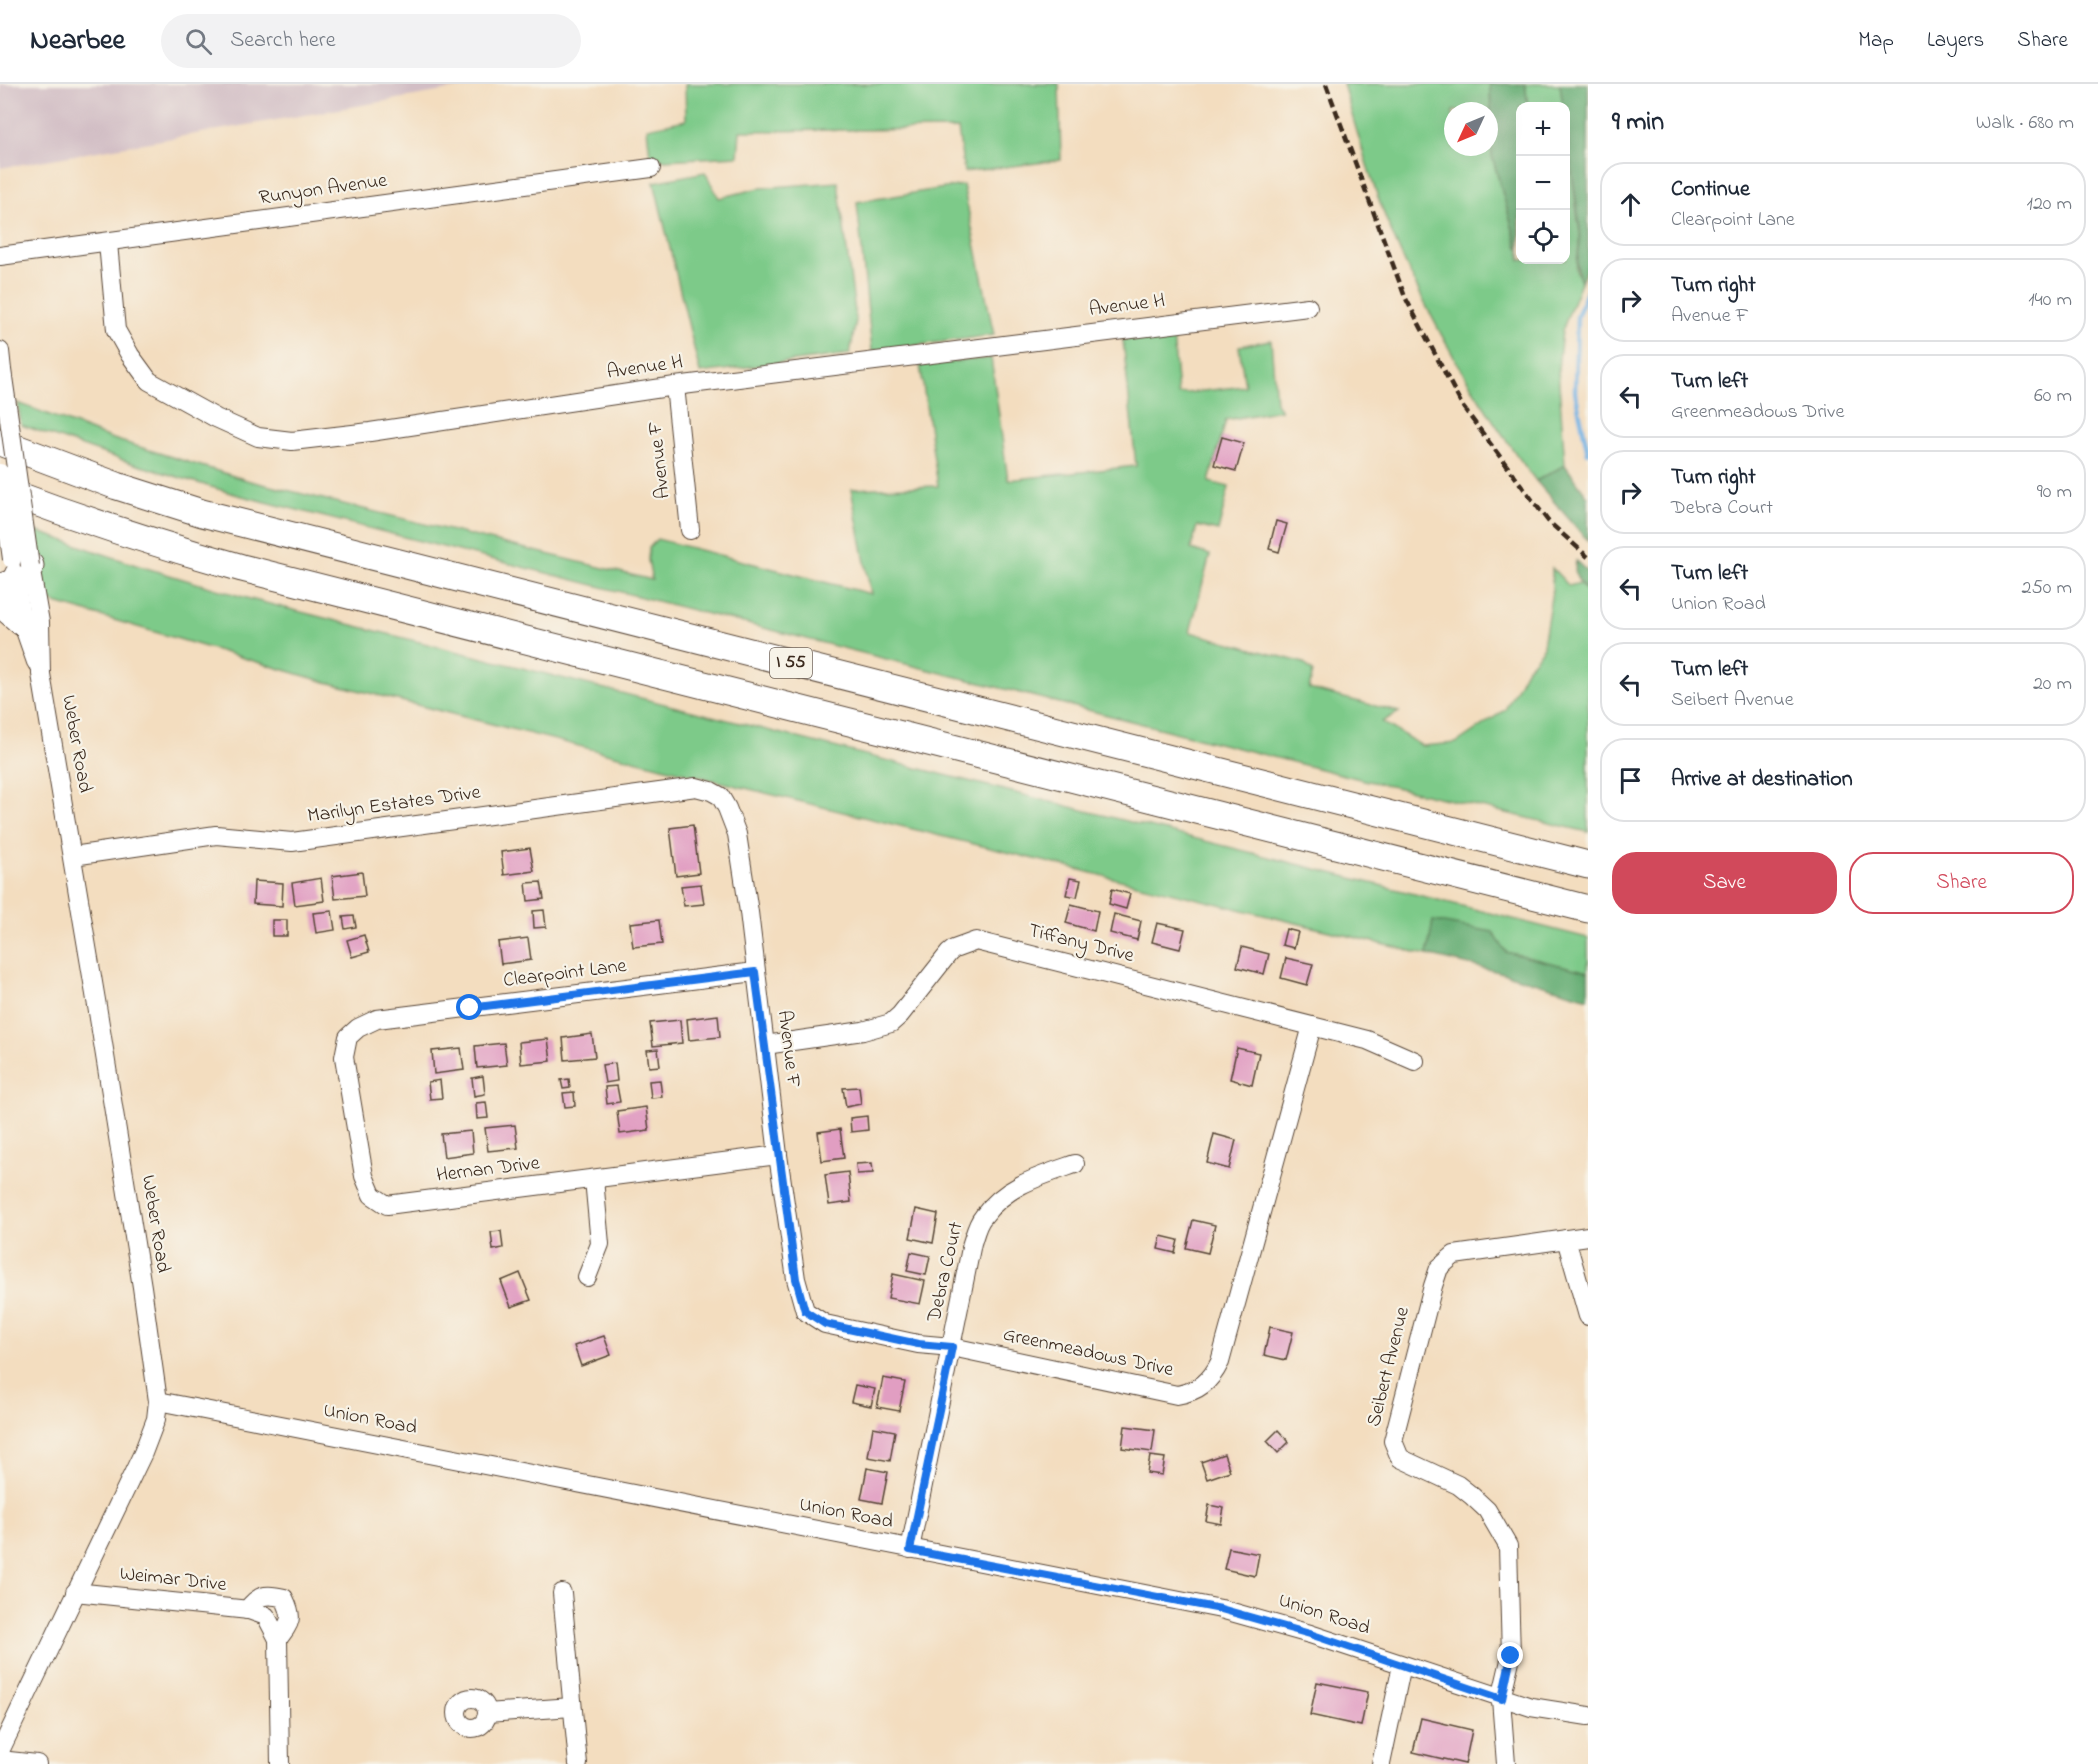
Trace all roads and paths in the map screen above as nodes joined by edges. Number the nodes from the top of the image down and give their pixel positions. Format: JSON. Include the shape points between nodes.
{"nodes":[{"id":1,"x":651,"y":168,"type":"dead end"},
{"id":2,"x":108,"y":243,"type":"junction"},
{"id":3,"x":0,"y":256,"type":"edge"},
{"id":4,"x":1308,"y":307,"type":"dead end"},
{"id":5,"x":0,"y":351,"type":"edge"},
{"id":6,"x":675,"y":386,"type":"junction"},
{"id":7,"x":0,"y":442,"type":"edge"},
{"id":8,"x":0,"y":473,"type":"edge"},
{"id":9,"x":0,"y":489,"type":"edge"},
{"id":10,"x":690,"y":530,"type":"dead end"},
{"id":11,"x":11,"y":579,"type":"edge"},
{"id":12,"x":22,"y":622,"type":"joint"},
{"id":13,"x":41,"y":674,"type":"junction"},
{"id":14,"x":720,"y":796,"type":"joint"},
{"id":15,"x":73,"y":856,"type":"junction"},
{"id":16,"x":1588,"y":865,"type":"edge"},
{"id":17,"x":1588,"y":909,"type":"edge"},
{"id":18,"x":755,"y":972,"type":"junction"},
{"id":19,"x":1312,"y":1026,"type":"junction"},
{"id":20,"x":765,"y":1045,"type":"junction"},
{"id":21,"x":1415,"y":1061,"type":"dead end"},
{"id":22,"x":778,"y":1155,"type":"junction"},
{"id":23,"x":1075,"y":1164,"type":"dead end"},
{"id":24,"x":594,"y":1179,"type":"junction"},
{"id":25,"x":387,"y":1205,"type":"joint"},
{"id":26,"x":1588,"y":1236,"type":"edge"},
{"id":27,"x":1566,"y":1239,"type":"junction"},
{"id":28,"x":587,"y":1278,"type":"dead end"},
{"id":29,"x":805,"y":1311,"type":"joint"},
{"id":30,"x":1588,"y":1316,"type":"edge"},
{"id":31,"x":952,"y":1347,"type":"junction"},
{"id":32,"x":158,"y":1401,"type":"junction"},
{"id":33,"x":910,"y":1550,"type":"junction"},
{"id":34,"x":75,"y":1592,"type":"junction"},
{"id":35,"x":562,"y":1593,"type":"dead end"},
{"id":36,"x":247,"y":1610,"type":"junction"},
{"id":37,"x":278,"y":1639,"type":"junction"},
{"id":38,"x":1402,"y":1665,"type":"junction"},
{"id":39,"x":1502,"y":1699,"type":"junction"},
{"id":40,"x":572,"y":1707,"type":"junction"},
{"id":41,"x":487,"y":1713,"type":"dead end"},
{"id":42,"x":1588,"y":1716,"type":"edge"},
{"id":43,"x":0,"y":1751,"type":"edge"},
{"id":44,"x":0,"y":1760,"type":"edge"},
{"id":45,"x":281,"y":1763,"type":"edge"},
{"id":46,"x":37,"y":1764,"type":"edge"},
{"id":47,"x":578,"y":1764,"type":"edge"},
{"id":48,"x":1381,"y":1764,"type":"edge"},
{"id":49,"x":1506,"y":1764,"type":"edge"}],
"edges":[{"from":1,"to":2,"type":"street","name":"Runyon Avenue"},
{"from":2,"to":3,"type":"street","name":"Runyon Avenue"},
{"from":2,"to":6,"type":"street","name":"Avenue H","via":[[116,330],[149,381],[258,437],[292,441],[327,438]]},
{"from":4,"to":6,"type":"street","name":"Avenue H"},
{"from":5,"to":11,"type":"street","name":"Weber Road","bridge":true},
{"from":6,"to":10,"type":"street","name":"Avenue F"},
{"from":7,"to":16,"type":"highway","number":"I 55","via":[[202,513]]},
{"from":8,"to":11,"type":"street","name":"Weber Road","bridge":true},
{"from":9,"to":17,"type":"highway","number":"I 55","via":[[74,517],[242,568]]},
{"from":11,"to":12,"type":"highway"},
{"from":11,"to":13,"type":"street","name":"Weber Road","via":[[40,622]]},
{"from":12,"to":13,"type":"street","name":"Weber Road"},
{"from":13,"to":15,"type":"street","name":"Weber Road"},
{"from":14,"to":15,"type":"street","name":"Marilyn Estates Drive","via":[[696,787],[292,842],[216,834]]},
{"from":14,"to":18,"type":"street","name":"Avenue F","via":[[737,834]]},
{"from":15,"to":32,"type":"street","name":"Weber Road"},
{"from":18,"to":20,"type":"street","name":"Avenue F"},
{"from":18,"to":25,"type":"street","name":"Clearpoint Lane","via":[[376,1019],[358,1028],[348,1037],[344,1058],[364,1176],[372,1195]]},
{"from":19,"to":20,"type":"street","name":"Tiffany Drive","via":[[975,941],[949,953],[891,1023],[863,1031]]},
{"from":19,"to":21,"type":"street","name":"Tiffany Drive","via":[[1367,1040]]},
{"from":19,"to":31,"type":"street","name":"Greenmeadows Drive","via":[[1220,1362],[1207,1383],[1177,1395]]},
{"from":20,"to":22,"type":"street","name":"Avenue F"},
{"from":22,"to":24,"type":"street","name":"Hernan Drive"},
{"from":22,"to":29,"type":"street","name":"Avenue F","via":[[796,1279]]},
{"from":23,"to":31,"type":"street","name":"Debra Court","via":[[1014,1188],[981,1218],[972,1243]]},
{"from":24,"to":25,"type":"street","name":"Hernan Drive"},
{"from":24,"to":28,"type":"street","via":[[600,1244]]},
{"from":26,"to":27,"type":"street"},
{"from":27,"to":30,"type":"street"},
{"from":27,"to":39,"type":"street","name":"Seibert Avenue","via":[[1454,1255],[1439,1268],[1393,1441],[1400,1458],[1458,1485],[1487,1510],[1508,1546],[1511,1656]]},
{"from":29,"to":31,"type":"street","name":"Greenmeadows Drive","via":[[825,1324],[918,1344]]},
{"from":31,"to":33,"type":"street","name":"Debra Court"},
{"from":32,"to":33,"type":"street","name":"Union Road"},
{"from":32,"to":34,"type":"street","name":"Weber Road","via":[[156,1419],[143,1453]]},
{"from":33,"to":38,"type":"street","name":"Union Road","via":[[1264,1619]]},
{"from":34,"to":36,"type":"street","name":"Weimar Drive"},
{"from":34,"to":43,"type":"street","name":"Weber Road"},
{"from":35,"to":40,"type":"street"},
{"from":36,"to":37,"type":"street","name":"Weimar Drive","via":[[266,1616]]},
{"from":36,"to":37,"type":"street","via":[[256,1598],[271,1594],[284,1598],[291,1612],[289,1624]]},
{"from":37,"to":45,"type":"street"},
{"from":38,"to":39,"type":"street","name":"Union Road"},
{"from":38,"to":48,"type":"street"},
{"from":39,"to":42,"type":"street","name":"Union Road"},
{"from":39,"to":49,"type":"street","name":"Seibert Avenue"},
{"from":40,"to":41,"type":"street"},
{"from":40,"to":47,"type":"street"},
{"from":44,"to":46,"type":"street"}]}
